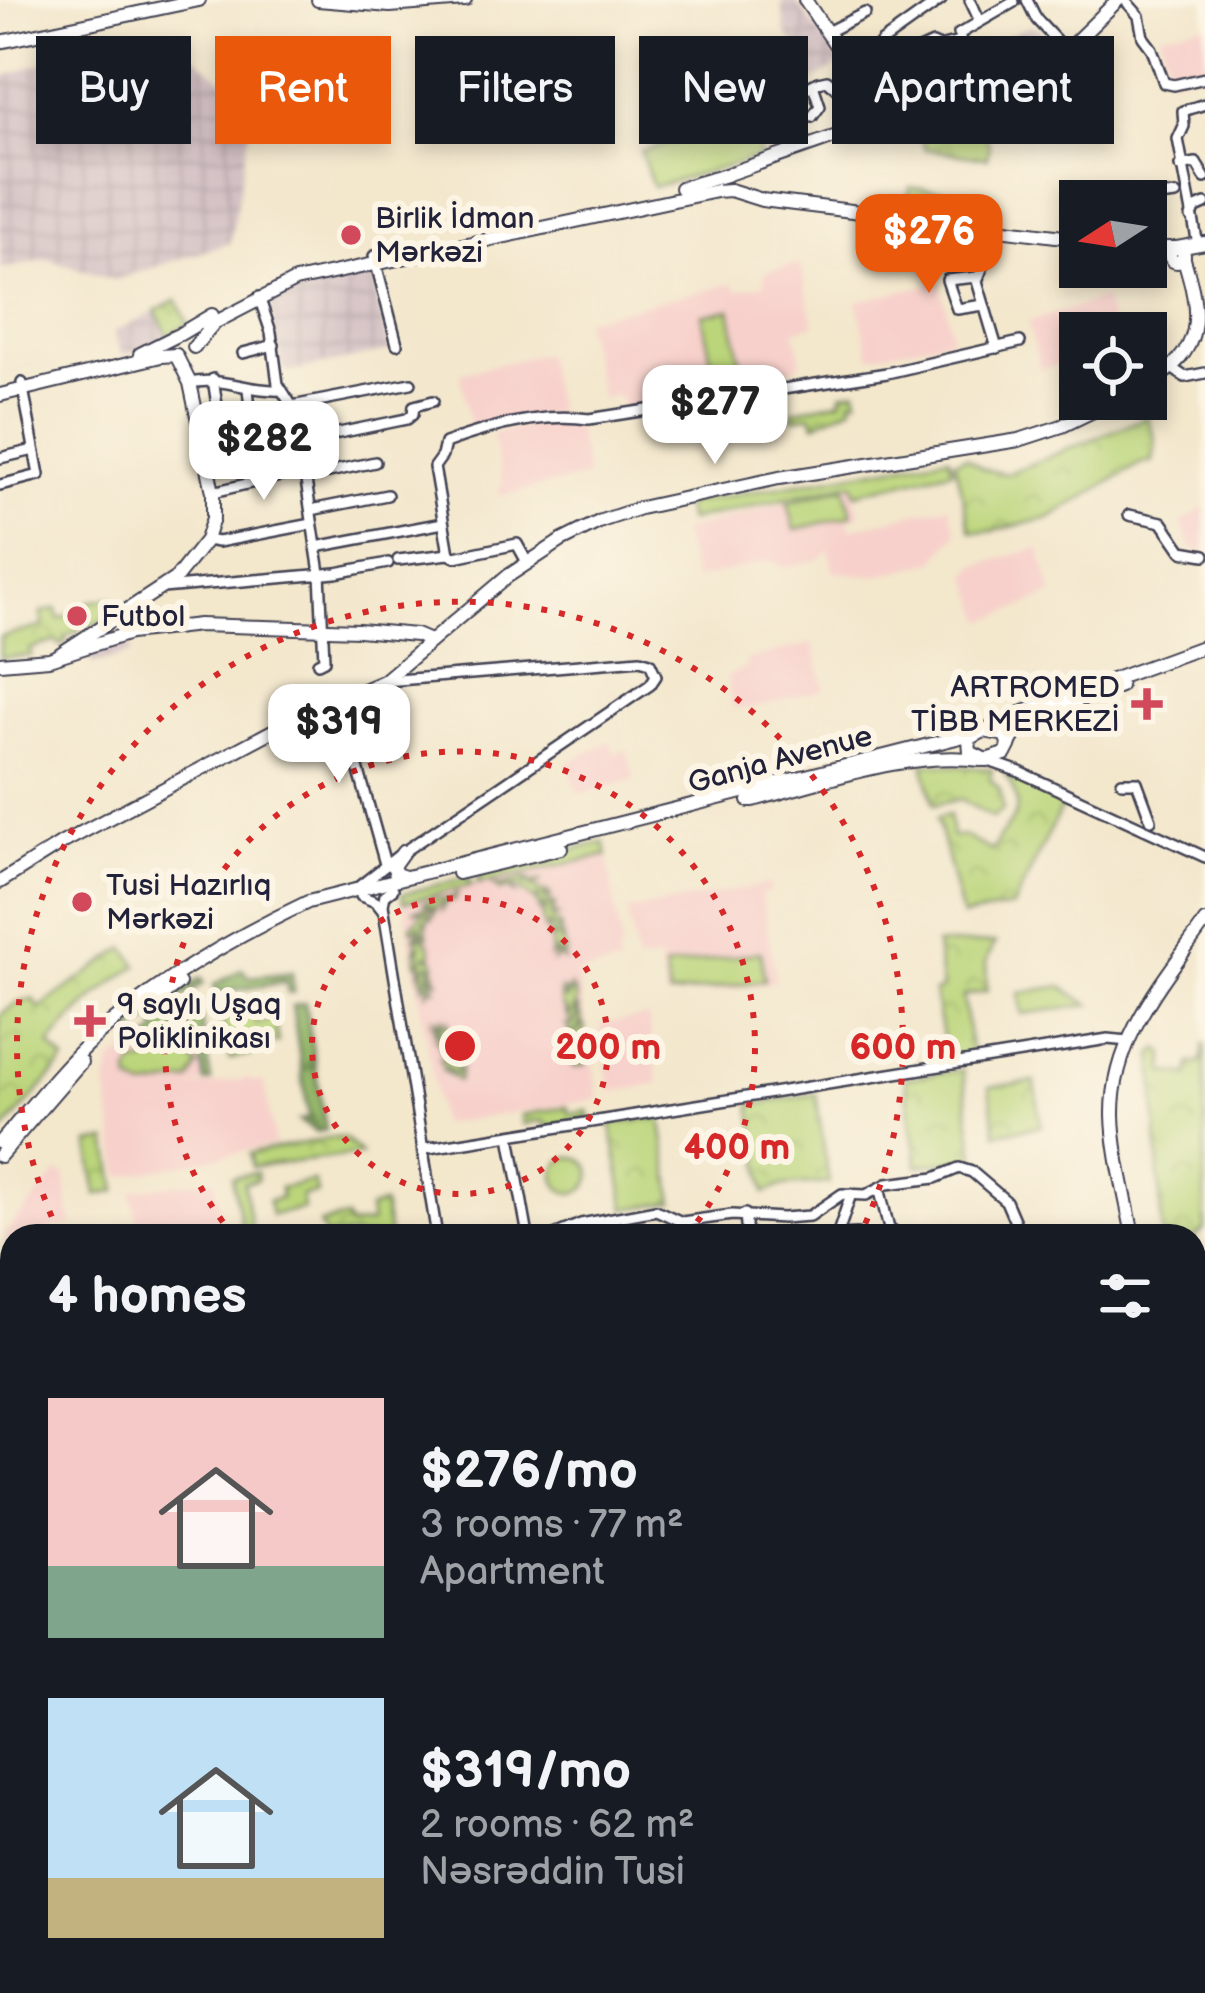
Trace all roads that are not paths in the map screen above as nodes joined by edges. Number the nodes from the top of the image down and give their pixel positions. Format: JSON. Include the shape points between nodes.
{"nodes":[{"id":1,"x":199,"y":0,"type":"edge"},
{"id":2,"x":318,"y":0,"type":"edge"},
{"id":3,"x":465,"y":0,"type":"edge"},
{"id":4,"x":805,"y":0,"type":"edge"},
{"id":5,"x":941,"y":0,"type":"edge"},
{"id":6,"x":1027,"y":0,"type":"edge"},
{"id":7,"x":1122,"y":0,"type":"edge"},
{"id":8,"x":973,"y":1,"type":"edge"},
{"id":9,"x":1013,"y":2,"type":"edge"},
{"id":10,"x":866,"y":13,"type":"dead end"},
{"id":11,"x":979,"y":19,"type":"junction"},
{"id":12,"x":827,"y":32,"type":"junction"},
{"id":13,"x":894,"y":36,"type":"edge"},
{"id":14,"x":960,"y":36,"type":"edge"},
{"id":15,"x":1052,"y":36,"type":"edge"},
{"id":16,"x":1082,"y":36,"type":"edge"},
{"id":17,"x":832,"y":39,"type":"edge"},
{"id":18,"x":0,"y":43,"type":"edge"},
{"id":19,"x":1205,"y":78,"type":"edge"},
{"id":20,"x":832,"y":84,"type":"edge"},
{"id":21,"x":813,"y":85,"type":"junction"},
{"id":22,"x":808,"y":88,"type":"edge"},
{"id":23,"x":1205,"y":104,"type":"edge"},
{"id":24,"x":812,"y":118,"type":"dead end"},
{"id":25,"x":832,"y":137,"type":"edge"},
{"id":26,"x":1180,"y":166,"type":"junction"},
{"id":27,"x":1205,"y":178,"type":"edge"},
{"id":28,"x":731,"y":180,"type":"junction"},
{"id":29,"x":1176,"y":195,"type":"dead end"},
{"id":30,"x":1167,"y":196,"type":"edge"},
{"id":31,"x":1205,"y":204,"type":"edge"},
{"id":32,"x":1191,"y":217,"type":"junction"},
{"id":33,"x":991,"y":228,"type":"junction"},
{"id":34,"x":1059,"y":236,"type":"edge"},
{"id":35,"x":1200,"y":245,"type":"edge"},
{"id":36,"x":1167,"y":252,"type":"edge"},
{"id":37,"x":1177,"y":254,"type":"junction"},
{"id":38,"x":375,"y":260,"type":"junction"},
{"id":39,"x":977,"y":277,"type":"junction"},
{"id":40,"x":1200,"y":290,"type":"edge"},
{"id":41,"x":259,"y":296,"type":"junction"},
{"id":42,"x":984,"y":305,"type":"junction"},
{"id":43,"x":1200,"y":331,"type":"edge"},
{"id":44,"x":178,"y":335,"type":"junction"},
{"id":45,"x":1020,"y":342,"type":"dead end"},
{"id":46,"x":397,"y":344,"type":"dead end"},
{"id":47,"x":274,"y":345,"type":"junction"},
{"id":48,"x":998,"y":348,"type":"junction"},
{"id":49,"x":194,"y":349,"type":"junction"},
{"id":50,"x":243,"y":352,"type":"dead end"},
{"id":51,"x":176,"y":356,"type":"junction"},
{"id":52,"x":1173,"y":369,"type":"junction"},
{"id":53,"x":1167,"y":373,"type":"edge"},
{"id":54,"x":1205,"y":373,"type":"edge"},
{"id":55,"x":213,"y":379,"type":"junction"},
{"id":56,"x":190,"y":382,"type":"junction"},
{"id":57,"x":411,"y":382,"type":"dead end"},
{"id":58,"x":23,"y":386,"type":"junction"},
{"id":59,"x":248,"y":389,"type":"junction"},
{"id":60,"x":0,"y":392,"type":"edge"},
{"id":61,"x":287,"y":398,"type":"junction"},
{"id":62,"x":433,"y":401,"type":"dead end"},
{"id":63,"x":275,"y":404,"type":"dead end"},
{"id":64,"x":1074,"y":420,"type":"edge"},
{"id":65,"x":199,"y":424,"type":"junction"},
{"id":66,"x":239,"y":441,"type":"dead end"},
{"id":67,"x":300,"y":441,"type":"junction"},
{"id":68,"x":34,"y":450,"type":"junction"},
{"id":69,"x":0,"y":458,"type":"edge"},
{"id":70,"x":375,"y":462,"type":"dead end"},
{"id":71,"x":305,"y":473,"type":"junction"},
{"id":72,"x":0,"y":485,"type":"edge"},
{"id":73,"x":213,"y":492,"type":"junction"},
{"id":74,"x":387,"y":496,"type":"dead end"},
{"id":75,"x":311,"y":510,"type":"junction"},
{"id":76,"x":1129,"y":515,"type":"dead end"},
{"id":77,"x":443,"y":523,"type":"junction"},
{"id":78,"x":312,"y":524,"type":"junction"},
{"id":79,"x":206,"y":540,"type":"junction"},
{"id":80,"x":316,"y":547,"type":"junction"},
{"id":81,"x":448,"y":554,"type":"junction"},
{"id":82,"x":1205,"y":556,"type":"edge"},
{"id":83,"x":526,"y":562,"type":"junction"},
{"id":84,"x":320,"y":573,"type":"junction"},
{"id":85,"x":161,"y":588,"type":"junction"},
{"id":86,"x":110,"y":620,"type":"junction"},
{"id":87,"x":324,"y":628,"type":"junction"},
{"id":88,"x":107,"y":639,"type":"junction"},
{"id":89,"x":430,"y":641,"type":"junction"},
{"id":90,"x":1205,"y":650,"type":"edge"},
{"id":91,"x":60,"y":654,"type":"junction"},
{"id":92,"x":318,"y":663,"type":"dead end"},
{"id":93,"x":406,"y":663,"type":"junction"},
{"id":94,"x":0,"y":664,"type":"edge"},
{"id":95,"x":414,"y":679,"type":"junction"},
{"id":96,"x":384,"y":681,"type":"junction"},
{"id":97,"x":345,"y":697,"type":"junction"},
{"id":98,"x":984,"y":731,"type":"junction"},
{"id":99,"x":1008,"y":748,"type":"junction"},
{"id":100,"x":984,"y":760,"type":"junction"},
{"id":101,"x":1020,"y":772,"type":"junction"},
{"id":102,"x":1122,"y":782,"type":"dead end"},
{"id":103,"x":1151,"y":820,"type":"dead end"},
{"id":104,"x":403,"y":852,"type":"junction"},
{"id":105,"x":1205,"y":857,"type":"edge"},
{"id":106,"x":386,"y":864,"type":"junction"},
{"id":107,"x":406,"y":877,"type":"junction"},
{"id":108,"x":0,"y":881,"type":"edge"},
{"id":109,"x":393,"y":889,"type":"junction"},
{"id":110,"x":355,"y":894,"type":"junction"},
{"id":111,"x":324,"y":901,"type":"junction"},
{"id":112,"x":384,"y":912,"type":"junction"},
{"id":113,"x":1205,"y":922,"type":"edge"},
{"id":114,"x":1128,"y":1041,"type":"junction"},
{"id":115,"x":510,"y":1136,"type":"junction"},
{"id":116,"x":0,"y":1143,"type":"edge"},
{"id":117,"x":423,"y":1149,"type":"junction"},
{"id":118,"x":0,"y":1156,"type":"edge"},
{"id":119,"x":977,"y":1176,"type":"junction"},
{"id":120,"x":968,"y":1188,"type":"dead end"},
{"id":121,"x":880,"y":1191,"type":"junction"},
{"id":122,"x":851,"y":1194,"type":"junction"},
{"id":123,"x":746,"y":1214,"type":"junction"},
{"id":124,"x":707,"y":1218,"type":"junction"},
{"id":125,"x":773,"y":1218,"type":"junction"},
{"id":126,"x":435,"y":1224,"type":"edge"},
{"id":127,"x":526,"y":1224,"type":"edge"},
{"id":128,"x":587,"y":1224,"type":"edge"},
{"id":129,"x":705,"y":1224,"type":"edge"},
{"id":130,"x":746,"y":1224,"type":"edge"},
{"id":131,"x":774,"y":1224,"type":"edge"},
{"id":132,"x":841,"y":1224,"type":"edge"},
{"id":133,"x":888,"y":1224,"type":"edge"},
{"id":134,"x":1016,"y":1224,"type":"edge"},
{"id":135,"x":1131,"y":1224,"type":"edge"}],
"edges":[{"from":1,"to":18,"type":"main road"},
{"from":2,"to":3,"type":"main road"},
{"from":4,"to":12,"type":"main road"},
{"from":5,"to":13,"type":"street"},
{"from":6,"to":15,"type":"street"},
{"from":7,"to":16,"type":"main road"},
{"from":7,"to":19,"type":"street","via":[[1139,16],[1164,82]]},
{"from":8,"to":11,"type":"street"},
{"from":9,"to":11,"type":"street"},
{"from":10,"to":12,"type":"street"},
{"from":11,"to":14,"type":"street"},
{"from":12,"to":17,"type":"main road"},
{"from":20,"to":21,"type":"street"},
{"from":21,"to":22,"type":"street"},
{"from":21,"to":24,"type":"street","via":[[820,106]]},
{"from":23,"to":26,"type":"street","via":[[1183,111]]},
{"from":25,"to":28,"type":"main road"},
{"from":26,"to":27,"type":"street","via":[[1196,163]]},
{"from":26,"to":32,"type":"street"},
{"from":28,"to":33,"type":"main road","via":[[750,198]]},
{"from":28,"to":38,"type":"main road"},
{"from":29,"to":30,"type":"street"},
{"from":31,"to":32,"type":"street"},
{"from":32,"to":35,"type":"street"},
{"from":33,"to":34,"type":"main road"},
{"from":33,"to":39,"type":"street"},
{"from":35,"to":37,"type":"main road"},
{"from":36,"to":37,"type":"main road"},
{"from":37,"to":40,"type":"main road"},
{"from":38,"to":41,"type":"main road"},
{"from":38,"to":44,"type":"main road","via":[[277,280]]},
{"from":38,"to":46,"type":"street"},
{"from":39,"to":42,"type":"street"},
{"from":39,"to":42,"type":"street","via":[[947,280],[957,309]]},
{"from":40,"to":43,"type":"main road"},
{"from":41,"to":47,"type":"street"},
{"from":41,"to":49,"type":"main road","via":[[208,327]]},
{"from":42,"to":48,"type":"street"},
{"from":43,"to":52,"type":"main road"},
{"from":44,"to":49,"type":"main road","via":[[190,337]]},
{"from":44,"to":51,"type":"main road"},
{"from":44,"to":58,"type":"main road"},
{"from":45,"to":48,"type":"street"},
{"from":47,"to":50,"type":"street"},
{"from":47,"to":61,"type":"street"},
{"from":48,"to":77,"type":"street","via":[[740,396],[545,418],[445,442],[434,467]]},
{"from":49,"to":51,"type":"main road"},
{"from":49,"to":56,"type":"main road"},
{"from":51,"to":56,"type":"main road"},
{"from":51,"to":58,"type":"main road"},
{"from":52,"to":53,"type":"main road"},
{"from":52,"to":54,"type":"street","via":[[1185,377]]},
{"from":55,"to":56,"type":"street"},
{"from":55,"to":59,"type":"street"},
{"from":55,"to":65,"type":"street","via":[[219,418]]},
{"from":56,"to":65,"type":"main road"},
{"from":57,"to":61,"type":"street"},
{"from":58,"to":60,"type":"main road"},
{"from":58,"to":68,"type":"street"},
{"from":59,"to":61,"type":"street"},
{"from":59,"to":66,"type":"street","via":[[251,427]]},
{"from":61,"to":63,"type":"street"},
{"from":61,"to":67,"type":"street"},
{"from":62,"to":67,"type":"street","via":[[414,406],[406,419]]},
{"from":64,"to":83,"type":"main road","via":[[1018,440],[640,508]]},
{"from":65,"to":73,"type":"main road"},
{"from":67,"to":71,"type":"street"},
{"from":68,"to":69,"type":"street"},
{"from":68,"to":72,"type":"street","via":[[39,475]]},
{"from":70,"to":71,"type":"street"},
{"from":71,"to":73,"type":"street"},
{"from":71,"to":75,"type":"street"},
{"from":73,"to":79,"type":"main road"},
{"from":74,"to":75,"type":"street"},
{"from":75,"to":78,"type":"street"},
{"from":76,"to":82,"type":"street","via":[[1162,521],[1177,547]]},
{"from":77,"to":80,"type":"street"},
{"from":77,"to":81,"type":"street"},
{"from":78,"to":79,"type":"street"},
{"from":78,"to":80,"type":"street"},
{"from":79,"to":85,"type":"main road"},
{"from":80,"to":84,"type":"street"},
{"from":81,"to":83,"type":"street","via":[[517,544]]},
{"from":81,"to":84,"type":"street"},
{"from":83,"to":89,"type":"main road"},
{"from":84,"to":85,"type":"street"},
{"from":84,"to":87,"type":"street"},
{"from":85,"to":86,"type":"main road"},
{"from":86,"to":88,"type":"main road"},
{"from":86,"to":91,"type":"main road"},
{"from":87,"to":88,"type":"main road","via":[[199,625]]},
{"from":87,"to":89,"type":"main road"},
{"from":87,"to":92,"type":"street"},
{"from":88,"to":91,"type":"main road"},
{"from":89,"to":93,"type":"main road"},
{"from":90,"to":98,"type":"main road","name":"Ganja Avenue"},
{"from":90,"to":99,"type":"main road","name":"Ganja Avenue","via":[[1029,720]]},
{"from":91,"to":94,"type":"main road"},
{"from":93,"to":95,"type":"main road"},
{"from":93,"to":96,"type":"main road"},
{"from":95,"to":96,"type":"street"},
{"from":95,"to":104,"type":"street","via":[[640,660],[656,670],[650,685]]},
{"from":96,"to":97,"type":"main road"},
{"from":97,"to":106,"type":"street"},
{"from":97,"to":108,"type":"main road"},
{"from":98,"to":99,"type":"main road","via":[[1002,733]]},
{"from":98,"to":100,"type":"main road","via":[[967,744]]},
{"from":98,"to":107,"type":"main road","name":"Ganja Avenue"},
{"from":99,"to":100,"type":"main road"},
{"from":99,"to":101,"type":"street"},
{"from":100,"to":101,"type":"street"},
{"from":100,"to":109,"type":"main road","name":"Ganja Avenue","via":[[906,761]]},
{"from":101,"to":105,"type":"street"},
{"from":102,"to":103,"type":"street","via":[[1137,782]]},
{"from":104,"to":106,"type":"street"},
{"from":104,"to":107,"type":"main road","via":[[394,870]]},
{"from":106,"to":110,"type":"street"},
{"from":107,"to":110,"type":"main road","name":"Ganja Avenue"},
{"from":109,"to":110,"type":"main road","name":"Ganja Avenue"},
{"from":109,"to":112,"type":"street"},
{"from":110,"to":111,"type":"main road"},
{"from":110,"to":112,"type":"street"},
{"from":111,"to":116,"type":"main road","via":[[159,986],[76,1055]]},
{"from":111,"to":118,"type":"main road","via":[[153,1001],[81,1062]]},
{"from":112,"to":117,"type":"street"},
{"from":113,"to":114,"type":"main road"},
{"from":114,"to":115,"type":"street"},
{"from":114,"to":135,"type":"main road","via":[[1113,1112]]},
{"from":115,"to":117,"type":"street"},
{"from":115,"to":127,"type":"street"},
{"from":117,"to":126,"type":"street"},
{"from":119,"to":120,"type":"street"},
{"from":119,"to":121,"type":"street","via":[[954,1169]]},
{"from":119,"to":134,"type":"street","via":[[1009,1205]]},
{"from":121,"to":122,"type":"street"},
{"from":121,"to":133,"type":"street"},
{"from":122,"to":125,"type":"street","via":[[809,1216]]},
{"from":122,"to":132,"type":"street"},
{"from":123,"to":124,"type":"street"},
{"from":123,"to":125,"type":"street"},
{"from":123,"to":130,"type":"street"},
{"from":124,"to":128,"type":"street","via":[[682,1222],[656,1210]]},
{"from":124,"to":129,"type":"street"},
{"from":125,"to":131,"type":"street"}]}
